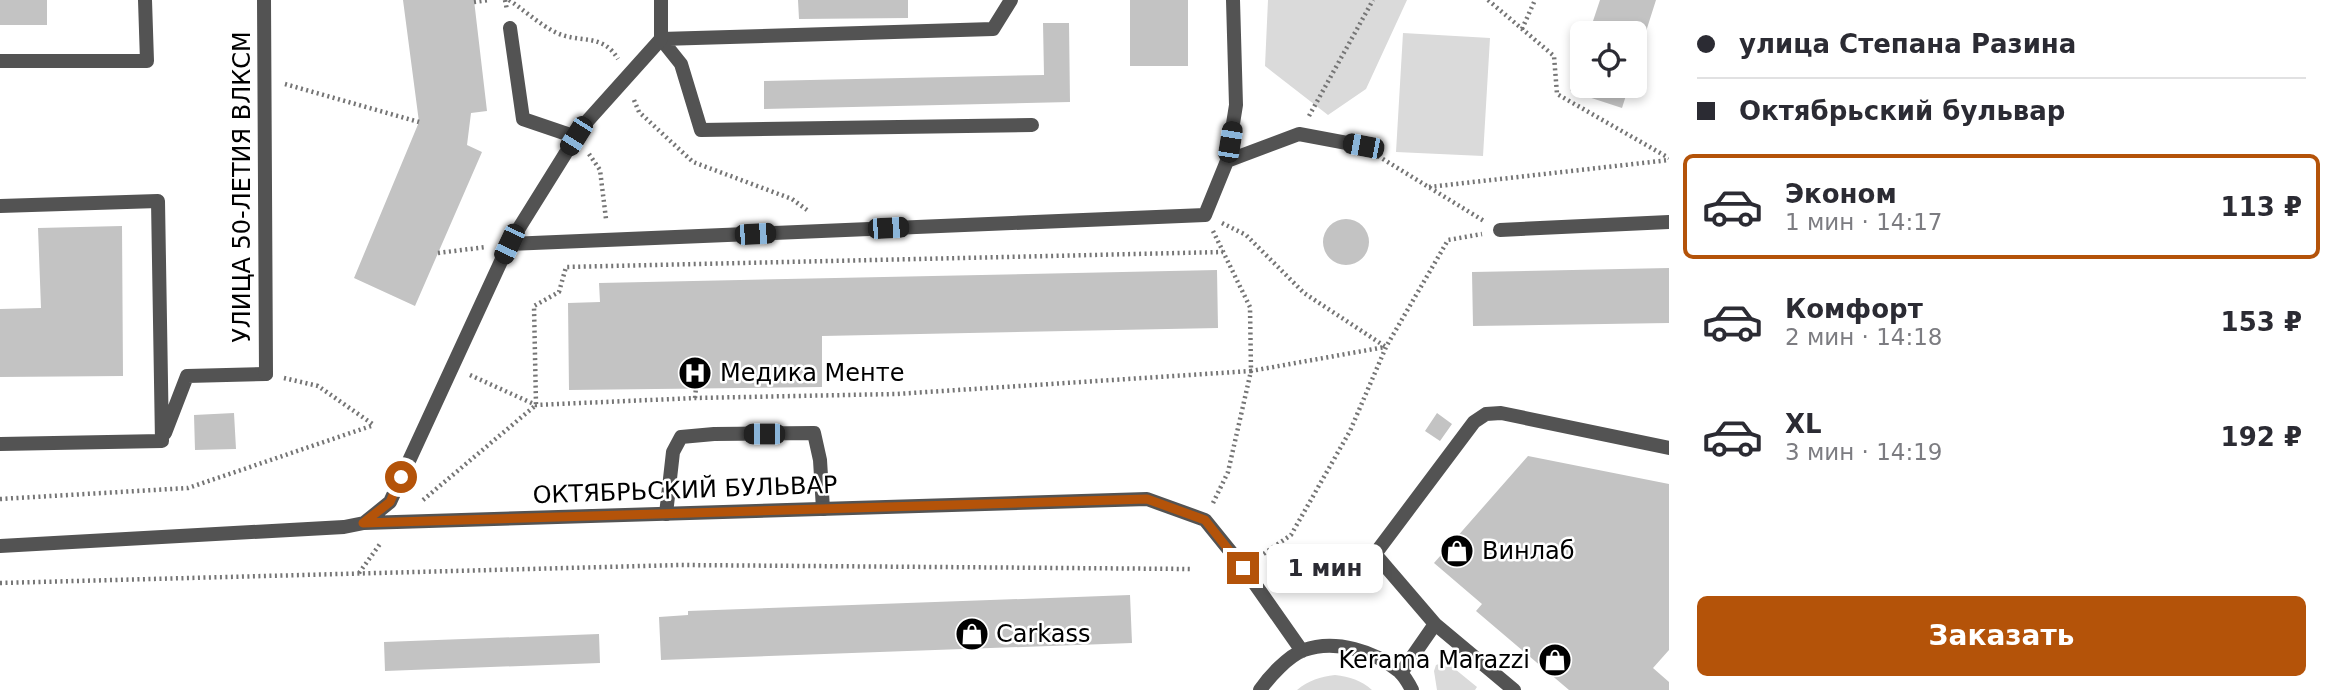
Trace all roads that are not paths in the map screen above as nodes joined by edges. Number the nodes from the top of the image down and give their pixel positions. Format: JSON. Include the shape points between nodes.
{"nodes":[{"id":1,"x":145,"y":0,"type":"edge"},
{"id":2,"x":264,"y":0,"type":"edge"},
{"id":3,"x":661,"y":0,"type":"edge"},
{"id":4,"x":1011,"y":0,"type":"edge"},
{"id":5,"x":1233,"y":0,"type":"edge"},
{"id":6,"x":510,"y":29,"type":"dead end"},
{"id":7,"x":661,"y":39,"type":"junction"},
{"id":8,"x":0,"y":61,"type":"edge"},
{"id":9,"x":1032,"y":125,"type":"dead end"},
{"id":10,"x":576,"y":136,"type":"junction"},
{"id":11,"x":1363,"y":146,"type":"road end"},
{"id":12,"x":1227,"y":161,"type":"junction"},
{"id":13,"x":0,"y":206,"type":"edge"},
{"id":14,"x":1669,"y":222,"type":"edge"},
{"id":15,"x":1500,"y":230,"type":"road end"},
{"id":16,"x":509,"y":244,"type":"junction"},
{"id":17,"x":162,"y":441,"type":"junction"},
{"id":18,"x":0,"y":444,"type":"edge"},
{"id":19,"x":1669,"y":448,"type":"edge"},
{"id":20,"x":823,"y":509,"type":"junction"},
{"id":21,"x":666,"y":514,"type":"junction"},
{"id":22,"x":363,"y":523,"type":"junction"},
{"id":23,"x":0,"y":546,"type":"edge"},
{"id":24,"x":1435,"y":624,"type":"junction"},
{"id":25,"x":1302,"y":650,"type":"junction"},
{"id":26,"x":1401,"y":673,"type":"junction"},
{"id":27,"x":1260,"y":690,"type":"edge"},
{"id":28,"x":1412,"y":690,"type":"edge"},
{"id":29,"x":1514,"y":690,"type":"edge"}],
"edges":[{"from":1,"to":8,"type":"street","via":[[147,61]]},
{"from":2,"to":17,"type":"street","name":"УЛИЦА 50-ЛЕТИЯ ВЛКСМ","via":[[266,374],[187,376]]},
{"from":3,"to":7,"type":"street"},
{"from":4,"to":7,"type":"street","via":[[993,29]]},
{"from":5,"to":12,"type":"street","via":[[1236,105]]},
{"from":6,"to":10,"type":"street","via":[[523,119]]},
{"from":7,"to":9,"type":"street","via":[[681,64],[702,130]]},
{"from":7,"to":10,"type":"street"},
{"from":10,"to":16,"type":"street"},
{"from":11,"to":12,"type":"street","via":[[1299,134]]},
{"from":12,"to":16,"type":"street","via":[[1205,215]]},
{"from":13,"to":17,"type":"street","via":[[158,201]]},
{"from":14,"to":15,"type":"street"},
{"from":16,"to":22,"type":"street","via":[[390,502]]},
{"from":17,"to":18,"type":"street"},
{"from":19,"to":24,"type":"street","via":[[1502,413],[1486,414],[1474,422],[1375,554]]},
{"from":20,"to":21,"type":"street","name":"ОКТЯБРЬСКИЙ БУЛЬВАР"},
{"from":20,"to":21,"type":"street","via":[[814,433],[714,434],[681,437],[673,452]]},
{"from":20,"to":25,"type":"street","name":"ОКТЯБРЬСКИЙ БУЛЬВАР","via":[[1147,499],[1205,520]]},
{"from":21,"to":22,"type":"street","name":"ОКТЯБРЬСКИЙ БУЛЬВАР"},
{"from":22,"to":23,"type":"street","name":"ОКТЯБРЬСКИЙ БУЛЬВАР"},
{"from":24,"to":26,"type":"street"},
{"from":24,"to":29,"type":"street"},
{"from":25,"to":26,"type":"street","via":[[1335,646],[1370,653]]},
{"from":25,"to":27,"type":"street","via":[[1270,675]]},
{"from":26,"to":28,"type":"street"}]}
